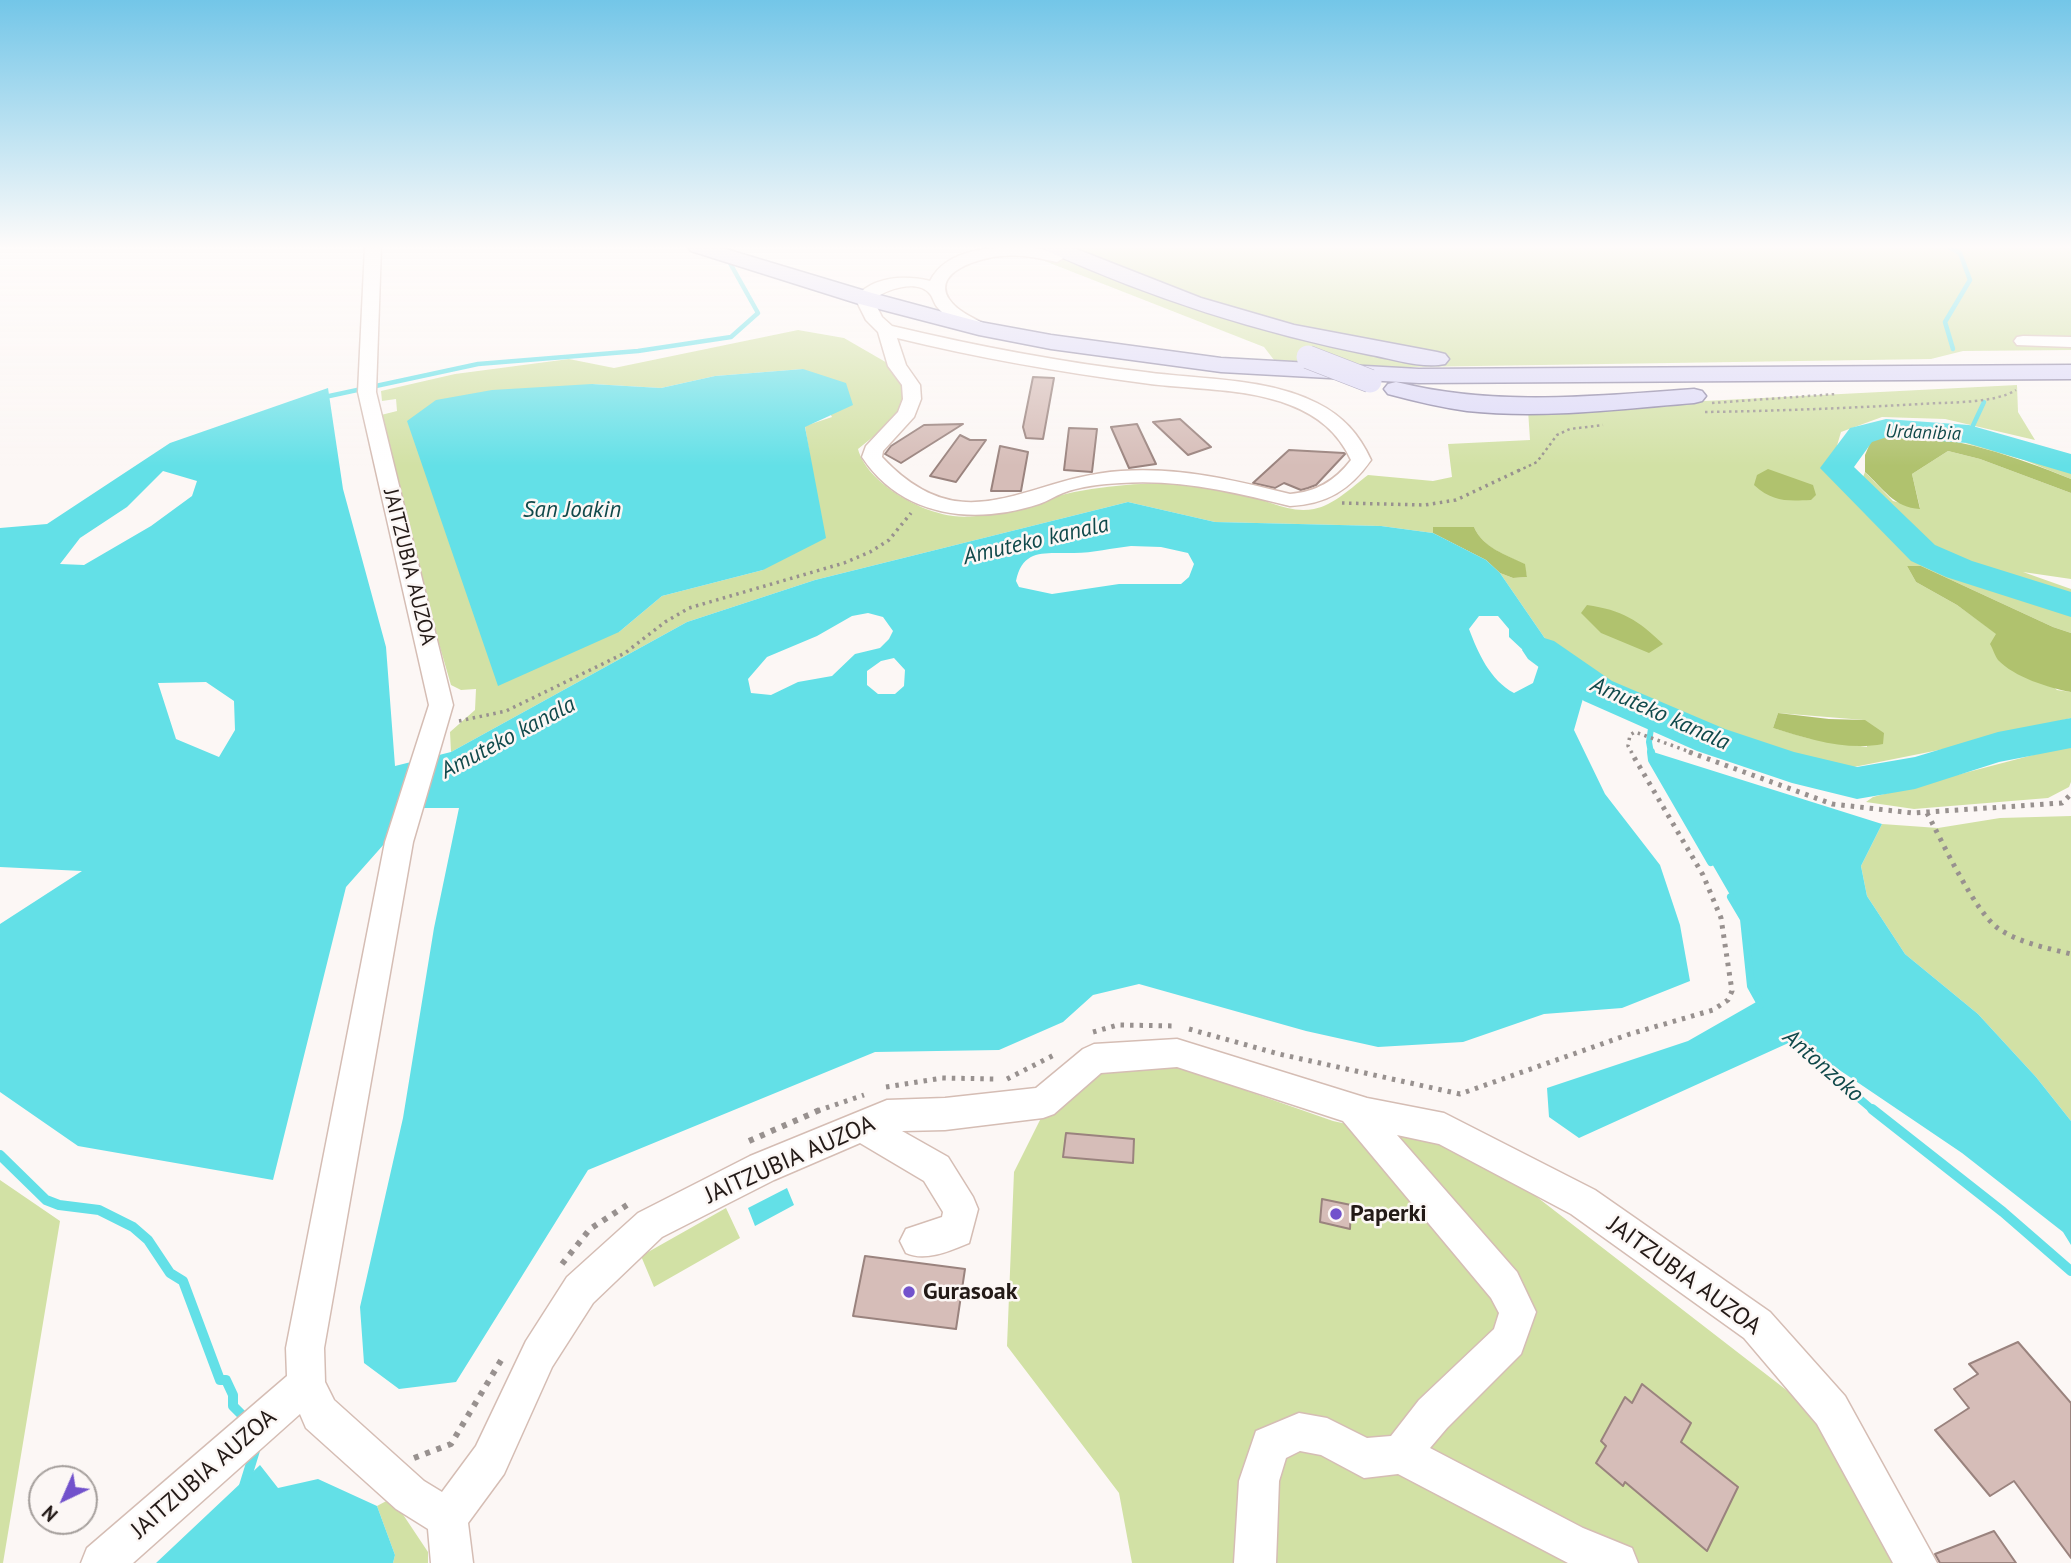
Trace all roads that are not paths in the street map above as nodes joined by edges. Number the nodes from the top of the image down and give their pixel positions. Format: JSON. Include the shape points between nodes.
{"nodes":[{"id":1,"x":370,"y":320,"type":"edge"},
{"id":2,"x":875,"y":320,"type":"edge"},
{"id":3,"x":947,"y":320,"type":"edge"},
{"id":4,"x":966,"y":320,"type":"edge"},
{"id":5,"x":1208,"y":320,"type":"edge"},
{"id":6,"x":1258,"y":320,"type":"edge"},
{"id":7,"x":979,"y":328,"type":"junction"},
{"id":8,"x":886,"y":330,"type":"junction"},
{"id":9,"x":2023,"y":341,"type":"dead end"},
{"id":10,"x":2071,"y":342,"type":"edge"},
{"id":11,"x":2071,"y":362,"type":"edge"},
{"id":12,"x":1621,"y":369,"type":"junction"},
{"id":13,"x":2071,"y":373,"type":"edge"},
{"id":14,"x":1544,"y":375,"type":"junction"},
{"id":15,"x":1353,"y":1108,"type":"junction"},
{"id":16,"x":862,"y":1126,"type":"junction"},
{"id":17,"x":918,"y":1241,"type":"dead end"},
{"id":18,"x":306,"y":1384,"type":"junction"},
{"id":19,"x":1401,"y":1454,"type":"junction"},
{"id":20,"x":447,"y":1518,"type":"junction"},
{"id":21,"x":102,"y":1563,"type":"edge"},
{"id":22,"x":452,"y":1563,"type":"edge"},
{"id":23,"x":1255,"y":1563,"type":"edge"},
{"id":24,"x":1617,"y":1563,"type":"edge"},
{"id":25,"x":1916,"y":1563,"type":"edge"}],
"edges":[{"from":1,"to":18,"type":"street","name":"JAITZUBIA AUZOA","via":[[367,384],[442,705],[399,842],[305,1349]]},
{"from":2,"to":8,"type":"street"},
{"from":3,"to":7,"type":"main road"},
{"from":4,"to":7,"type":"street"},
{"from":5,"to":13,"type":"main road","bridge":true,"via":[[1370,381],[1446,401],[1516,405]]},
{"from":6,"to":12,"type":"main road","via":[[1361,346],[1464,363]]},
{"from":7,"to":14,"type":"main road","via":[[1164,359],[1283,370]]},
{"from":8,"to":8,"type":"street","via":[[897,366],[911,385],[912,399],[907,413],[873,450],[872,457],[911,493],[956,510],[1010,505],[1086,482],[1158,476],[1214,482],[1290,500],[1320,497],[1342,483],[1361,460],[1356,444],[1334,419],[1264,391],[985,354]]},
{"from":9,"to":10,"type":"street"},
{"from":11,"to":12,"type":"main road"},
{"from":12,"to":14,"type":"main road"},
{"from":13,"to":14,"type":"main road"},
{"from":15,"to":16,"type":"street","name":"JAITZUBIA AUZOA","via":[[1177,1053],[1094,1059],[1043,1103],[887,1116]]},
{"from":15,"to":19,"type":"street","via":[[1504,1285],[1518,1312],[1508,1341],[1433,1414]]},
{"from":15,"to":25,"type":"street","name":"JAITZUBIA AUZOA","via":[[1444,1129],[1583,1202],[1757,1325],[1831,1410]]},
{"from":16,"to":17,"type":"street","via":[[936,1169],[961,1209],[957,1231]]},
{"from":16,"to":20,"type":"street","name":"JAITZUBIA AUZOA","via":[[762,1168],[650,1225],[580,1290],[539,1354],[490,1460]]},
{"from":18,"to":20,"type":"street","via":[[320,1414],[410,1495]]},
{"from":18,"to":21,"type":"street","name":"JAITZUBIA AUZOA"},
{"from":19,"to":23,"type":"street","via":[[1364,1458],[1327,1437],[1300,1432],[1270,1445],[1259,1481]]},
{"from":19,"to":24,"type":"street","via":[[1569,1543]]},
{"from":20,"to":22,"type":"street"}]}
